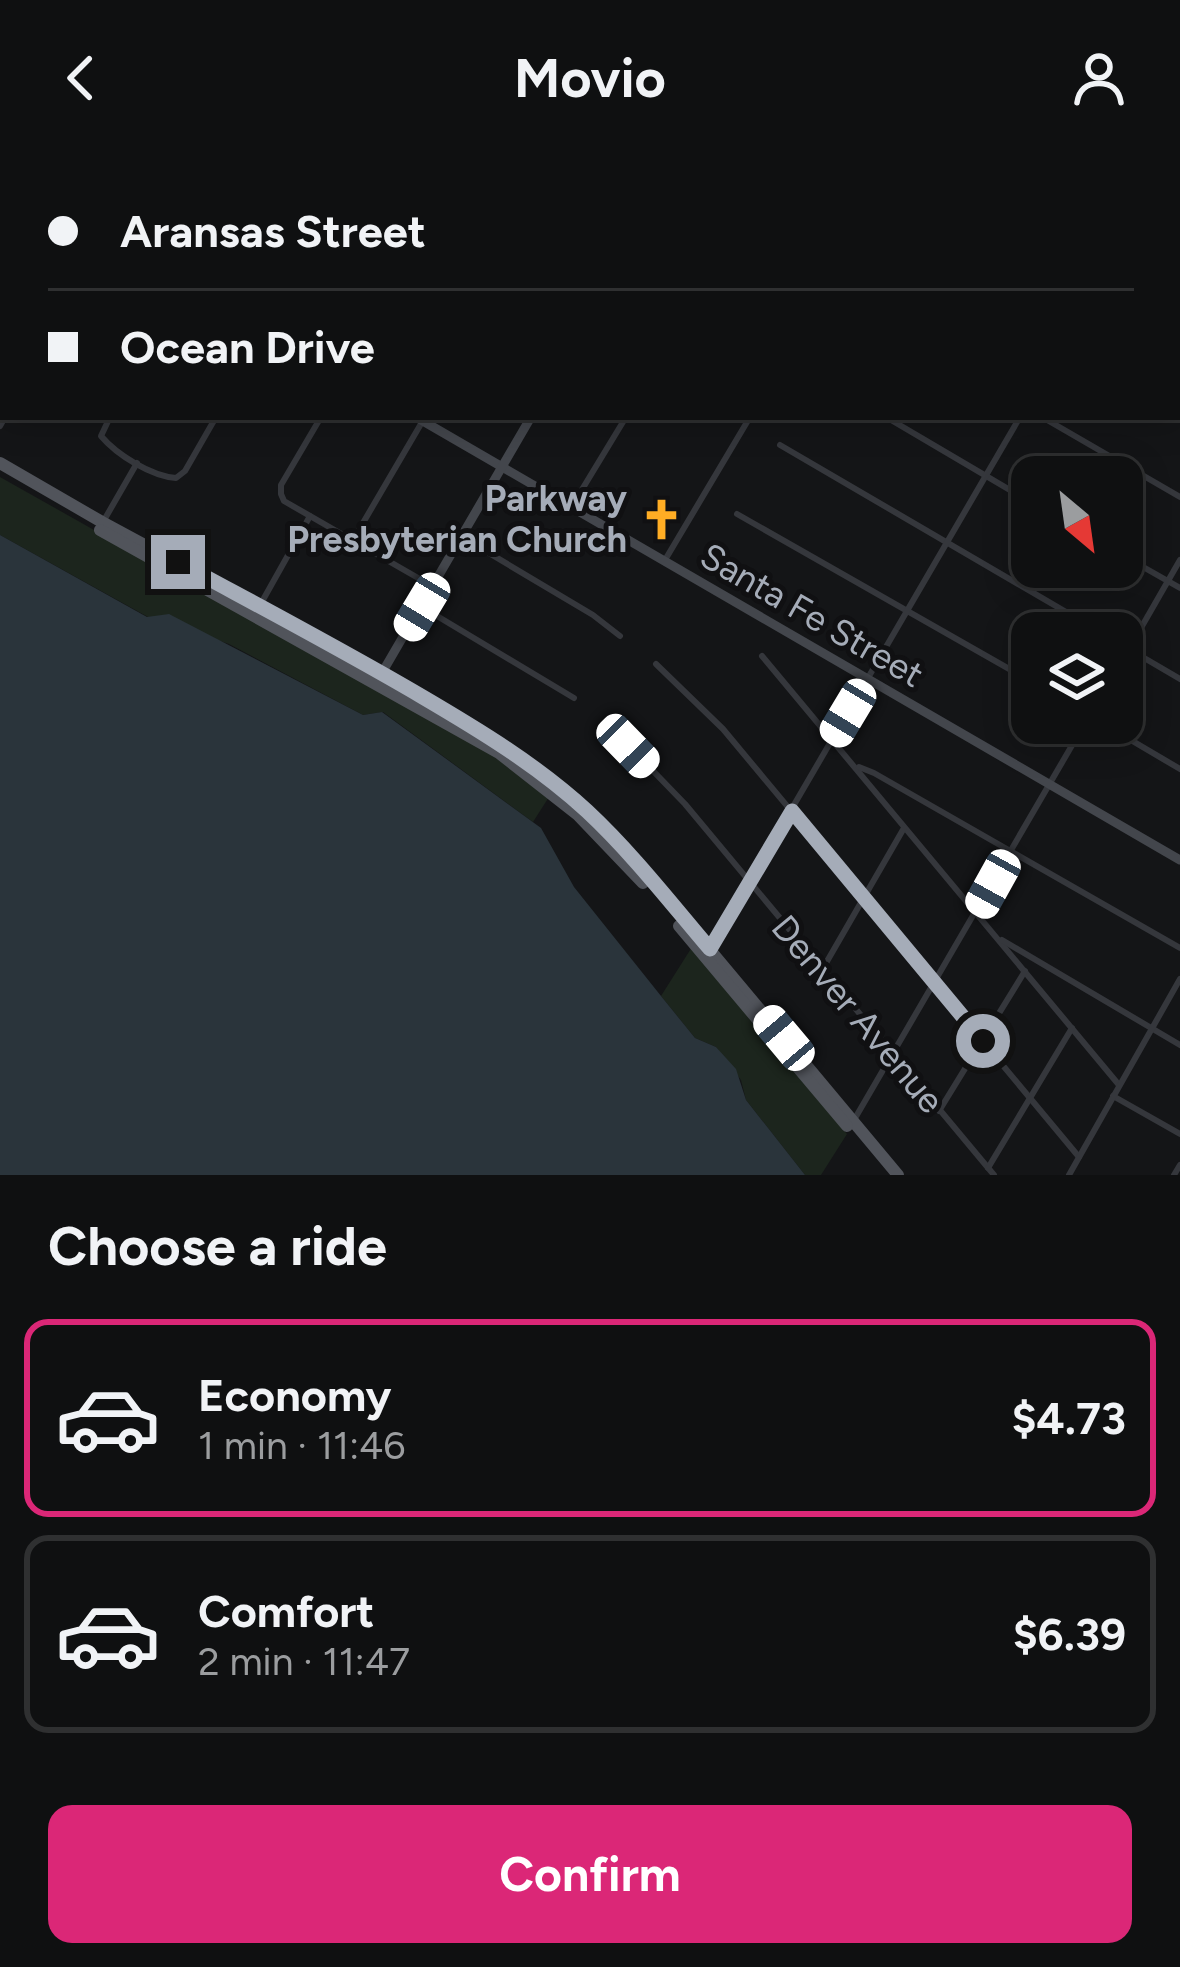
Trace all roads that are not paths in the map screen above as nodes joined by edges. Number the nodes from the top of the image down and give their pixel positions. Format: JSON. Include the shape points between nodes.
{"nodes":[{"id":1,"x":109,"y":420,"type":"edge"},
{"id":2,"x":214,"y":420,"type":"edge"},
{"id":3,"x":319,"y":420,"type":"edge"},
{"id":4,"x":420,"y":420,"type":"edge"},
{"id":5,"x":424,"y":420,"type":"edge"},
{"id":6,"x":529,"y":420,"type":"edge"},
{"id":7,"x":624,"y":420,"type":"edge"},
{"id":8,"x":748,"y":420,"type":"edge"},
{"id":9,"x":891,"y":420,"type":"edge"},
{"id":10,"x":1018,"y":420,"type":"edge"},
{"id":11,"x":1047,"y":420,"type":"edge"},
{"id":12,"x":779,"y":446,"type":"dead end"},
{"id":13,"x":137,"y":463,"type":"junction"},
{"id":14,"x":0,"y":468,"type":"edge"},
{"id":15,"x":502,"y":468,"type":"junction"},
{"id":16,"x":986,"y":477,"type":"junction"},
{"id":17,"x":1011,"y":491,"type":"edge"},
{"id":18,"x":1180,"y":497,"type":"edge"},
{"id":19,"x":572,"y":506,"type":"junction"},
{"id":20,"x":737,"y":514,"type":"dead end"},
{"id":21,"x":310,"y":516,"type":"junction"},
{"id":22,"x":100,"y":526,"type":"junction"},
{"id":23,"x":462,"y":537,"type":"junction"},
{"id":24,"x":353,"y":541,"type":"junction"},
{"id":25,"x":946,"y":542,"type":"junction"},
{"id":26,"x":665,"y":560,"type":"junction"},
{"id":27,"x":1180,"y":560,"type":"edge"},
{"id":28,"x":1143,"y":567,"type":"edge"},
{"id":29,"x":1168,"y":581,"type":"junction"},
{"id":30,"x":433,"y":587,"type":"junction"},
{"id":31,"x":1180,"y":588,"type":"edge"},
{"id":32,"x":422,"y":607,"type":"junction"},
{"id":33,"x":907,"y":610,"type":"junction"},
{"id":34,"x":257,"y":611,"type":"junction"},
{"id":35,"x":1066,"y":612,"type":"edge"},
{"id":36,"x":1143,"y":620,"type":"edge"},
{"id":37,"x":620,"y":635,"type":"dead end"},
{"id":38,"x":762,"y":656,"type":"dead end"},
{"id":39,"x":1143,"y":657,"type":"edge"},
{"id":40,"x":656,"y":664,"type":"dead end"},
{"id":41,"x":1011,"y":670,"type":"edge"},
{"id":42,"x":379,"y":678,"type":"junction"},
{"id":43,"x":1180,"y":679,"type":"edge"},
{"id":44,"x":868,"y":680,"type":"junction"},
{"id":45,"x":574,"y":698,"type":"dead end"},
{"id":46,"x":832,"y":740,"type":"junction"},
{"id":47,"x":1073,"y":744,"type":"edge"},
{"id":48,"x":1138,"y":744,"type":"edge"},
{"id":49,"x":628,"y":746,"type":"dead end"},
{"id":50,"x":854,"y":765,"type":"junction"},
{"id":51,"x":1180,"y":769,"type":"edge"},
{"id":52,"x":1049,"y":785,"type":"junction"},
{"id":53,"x":792,"y":811,"type":"junction"},
{"id":54,"x":905,"y":827,"type":"junction"},
{"id":55,"x":1010,"y":853,"type":"junction"},
{"id":56,"x":1180,"y":860,"type":"edge"},
{"id":57,"x":749,"y":883,"type":"junction"},
{"id":58,"x":863,"y":897,"type":"junction"},
{"id":59,"x":975,"y":915,"type":"junction"},
{"id":60,"x":999,"y":938,"type":"junction"},
{"id":61,"x":1180,"y":948,"type":"edge"},
{"id":62,"x":709,"y":953,"type":"junction"},
{"id":63,"x":822,"y":970,"type":"junction"},
{"id":64,"x":1025,"y":971,"type":"junction"},
{"id":65,"x":1180,"y":979,"type":"edge"},
{"id":66,"x":934,"y":984,"type":"junction"},
{"id":67,"x":1072,"y":1028,"type":"junction"},
{"id":68,"x":1151,"y":1029,"type":"junction"},
{"id":69,"x":983,"y":1041,"type":"junction"},
{"id":70,"x":1180,"y":1045,"type":"edge"},
{"id":71,"x":892,"y":1054,"type":"junction"},
{"id":72,"x":1119,"y":1085,"type":"junction"},
{"id":73,"x":1113,"y":1096,"type":"junction"},
{"id":74,"x":1030,"y":1099,"type":"junction"},
{"id":75,"x":939,"y":1111,"type":"junction"},
{"id":76,"x":851,"y":1124,"type":"junction"},
{"id":77,"x":1180,"y":1134,"type":"edge"},
{"id":78,"x":1079,"y":1156,"type":"junction"},
{"id":79,"x":1180,"y":1165,"type":"edge"},
{"id":80,"x":885,"y":1168,"type":"edge"},
{"id":81,"x":991,"y":1172,"type":"edge"},
{"id":82,"x":898,"y":1175,"type":"edge"},
{"id":83,"x":1069,"y":1175,"type":"edge"},
{"id":84,"x":1174,"y":1175,"type":"edge"}],
"edges":[{"from":1,"to":13,"type":"street","via":[[101,436]]},
{"from":2,"to":13,"type":"street","via":[[176,478]]},
{"from":3,"to":21,"type":"street","via":[[280,494]]},
{"from":4,"to":24,"type":"street"},
{"from":5,"to":15,"type":"main road","name":"Santa Fe Street"},
{"from":6,"to":15,"type":"main road"},
{"from":7,"to":19,"type":"street"},
{"from":8,"to":26,"type":"street"},
{"from":9,"to":16,"type":"street"},
{"from":10,"to":16,"type":"street"},
{"from":11,"to":18,"type":"street"},
{"from":12,"to":25,"type":"street"},
{"from":13,"to":22,"type":"street"},
{"from":14,"to":22,"type":"main road"},
{"from":15,"to":19,"type":"main road","name":"Santa Fe Street"},
{"from":15,"to":23,"type":"main road"},
{"from":16,"to":17,"type":"street"},
{"from":16,"to":25,"type":"street"},
{"from":19,"to":26,"type":"main road","name":"Santa Fe Street"},
{"from":20,"to":33,"type":"street"},
{"from":21,"to":24,"type":"street"},
{"from":21,"to":34,"type":"street"},
{"from":22,"to":34,"type":"main road"},
{"from":23,"to":30,"type":"main road"},
{"from":23,"to":37,"type":"street"},
{"from":24,"to":30,"type":"street"},
{"from":25,"to":33,"type":"street"},
{"from":25,"to":35,"type":"street"},
{"from":26,"to":44,"type":"main road","name":"Santa Fe Street"},
{"from":27,"to":29,"type":"street"},
{"from":28,"to":29,"type":"street"},
{"from":29,"to":31,"type":"street"},
{"from":29,"to":36,"type":"street"},
{"from":30,"to":32,"type":"main road"},
{"from":32,"to":42,"type":"main road"},
{"from":32,"to":45,"type":"street"},
{"from":33,"to":41,"type":"street"},
{"from":33,"to":44,"type":"street"},
{"from":34,"to":42,"type":"main road"},
{"from":38,"to":46,"type":"street"},
{"from":39,"to":43,"type":"street"},
{"from":40,"to":53,"type":"street"},
{"from":42,"to":62,"type":"main road","via":[[519,763],[599,829]]},
{"from":44,"to":46,"type":"street"},
{"from":44,"to":52,"type":"main road","name":"Santa Fe Street"},
{"from":46,"to":50,"type":"street"},
{"from":46,"to":53,"type":"street"},
{"from":47,"to":52,"type":"street"},
{"from":48,"to":51,"type":"street"},
{"from":49,"to":57,"type":"street","name":"Denver Avenue"},
{"from":50,"to":54,"type":"street"},
{"from":50,"to":55,"type":"street"},
{"from":52,"to":55,"type":"street"},
{"from":52,"to":56,"type":"main road","name":"Santa Fe Street"},
{"from":53,"to":57,"type":"street"},
{"from":53,"to":58,"type":"street"},
{"from":54,"to":58,"type":"street"},
{"from":54,"to":59,"type":"street"},
{"from":55,"to":59,"type":"street"},
{"from":55,"to":61,"type":"street"},
{"from":57,"to":62,"type":"street"},
{"from":57,"to":63,"type":"street","name":"Denver Avenue"},
{"from":58,"to":63,"type":"street"},
{"from":58,"to":66,"type":"street"},
{"from":59,"to":60,"type":"street"},
{"from":59,"to":66,"type":"street"},
{"from":60,"to":64,"type":"street"},
{"from":60,"to":68,"type":"street"},
{"from":62,"to":76,"type":"main road"},
{"from":63,"to":71,"type":"street","name":"Denver Avenue"},
{"from":64,"to":67,"type":"street"},
{"from":64,"to":69,"type":"street"},
{"from":65,"to":68,"type":"street"},
{"from":66,"to":69,"type":"street"},
{"from":66,"to":71,"type":"street"},
{"from":67,"to":72,"type":"street"},
{"from":67,"to":74,"type":"street"},
{"from":68,"to":70,"type":"street"},
{"from":68,"to":72,"type":"street"},
{"from":69,"to":74,"type":"street"},
{"from":69,"to":75,"type":"street"},
{"from":71,"to":75,"type":"street","name":"Denver Avenue"},
{"from":71,"to":76,"type":"street"},
{"from":72,"to":73,"type":"street"},
{"from":73,"to":77,"type":"street"},
{"from":73,"to":78,"type":"street"},
{"from":74,"to":78,"type":"street"},
{"from":74,"to":81,"type":"street"},
{"from":75,"to":81,"type":"street","name":"Denver Avenue"},
{"from":76,"to":80,"type":"main road"},
{"from":78,"to":83,"type":"street"},
{"from":79,"to":84,"type":"street"},
{"from":80,"to":82,"type":"main road"}]}
